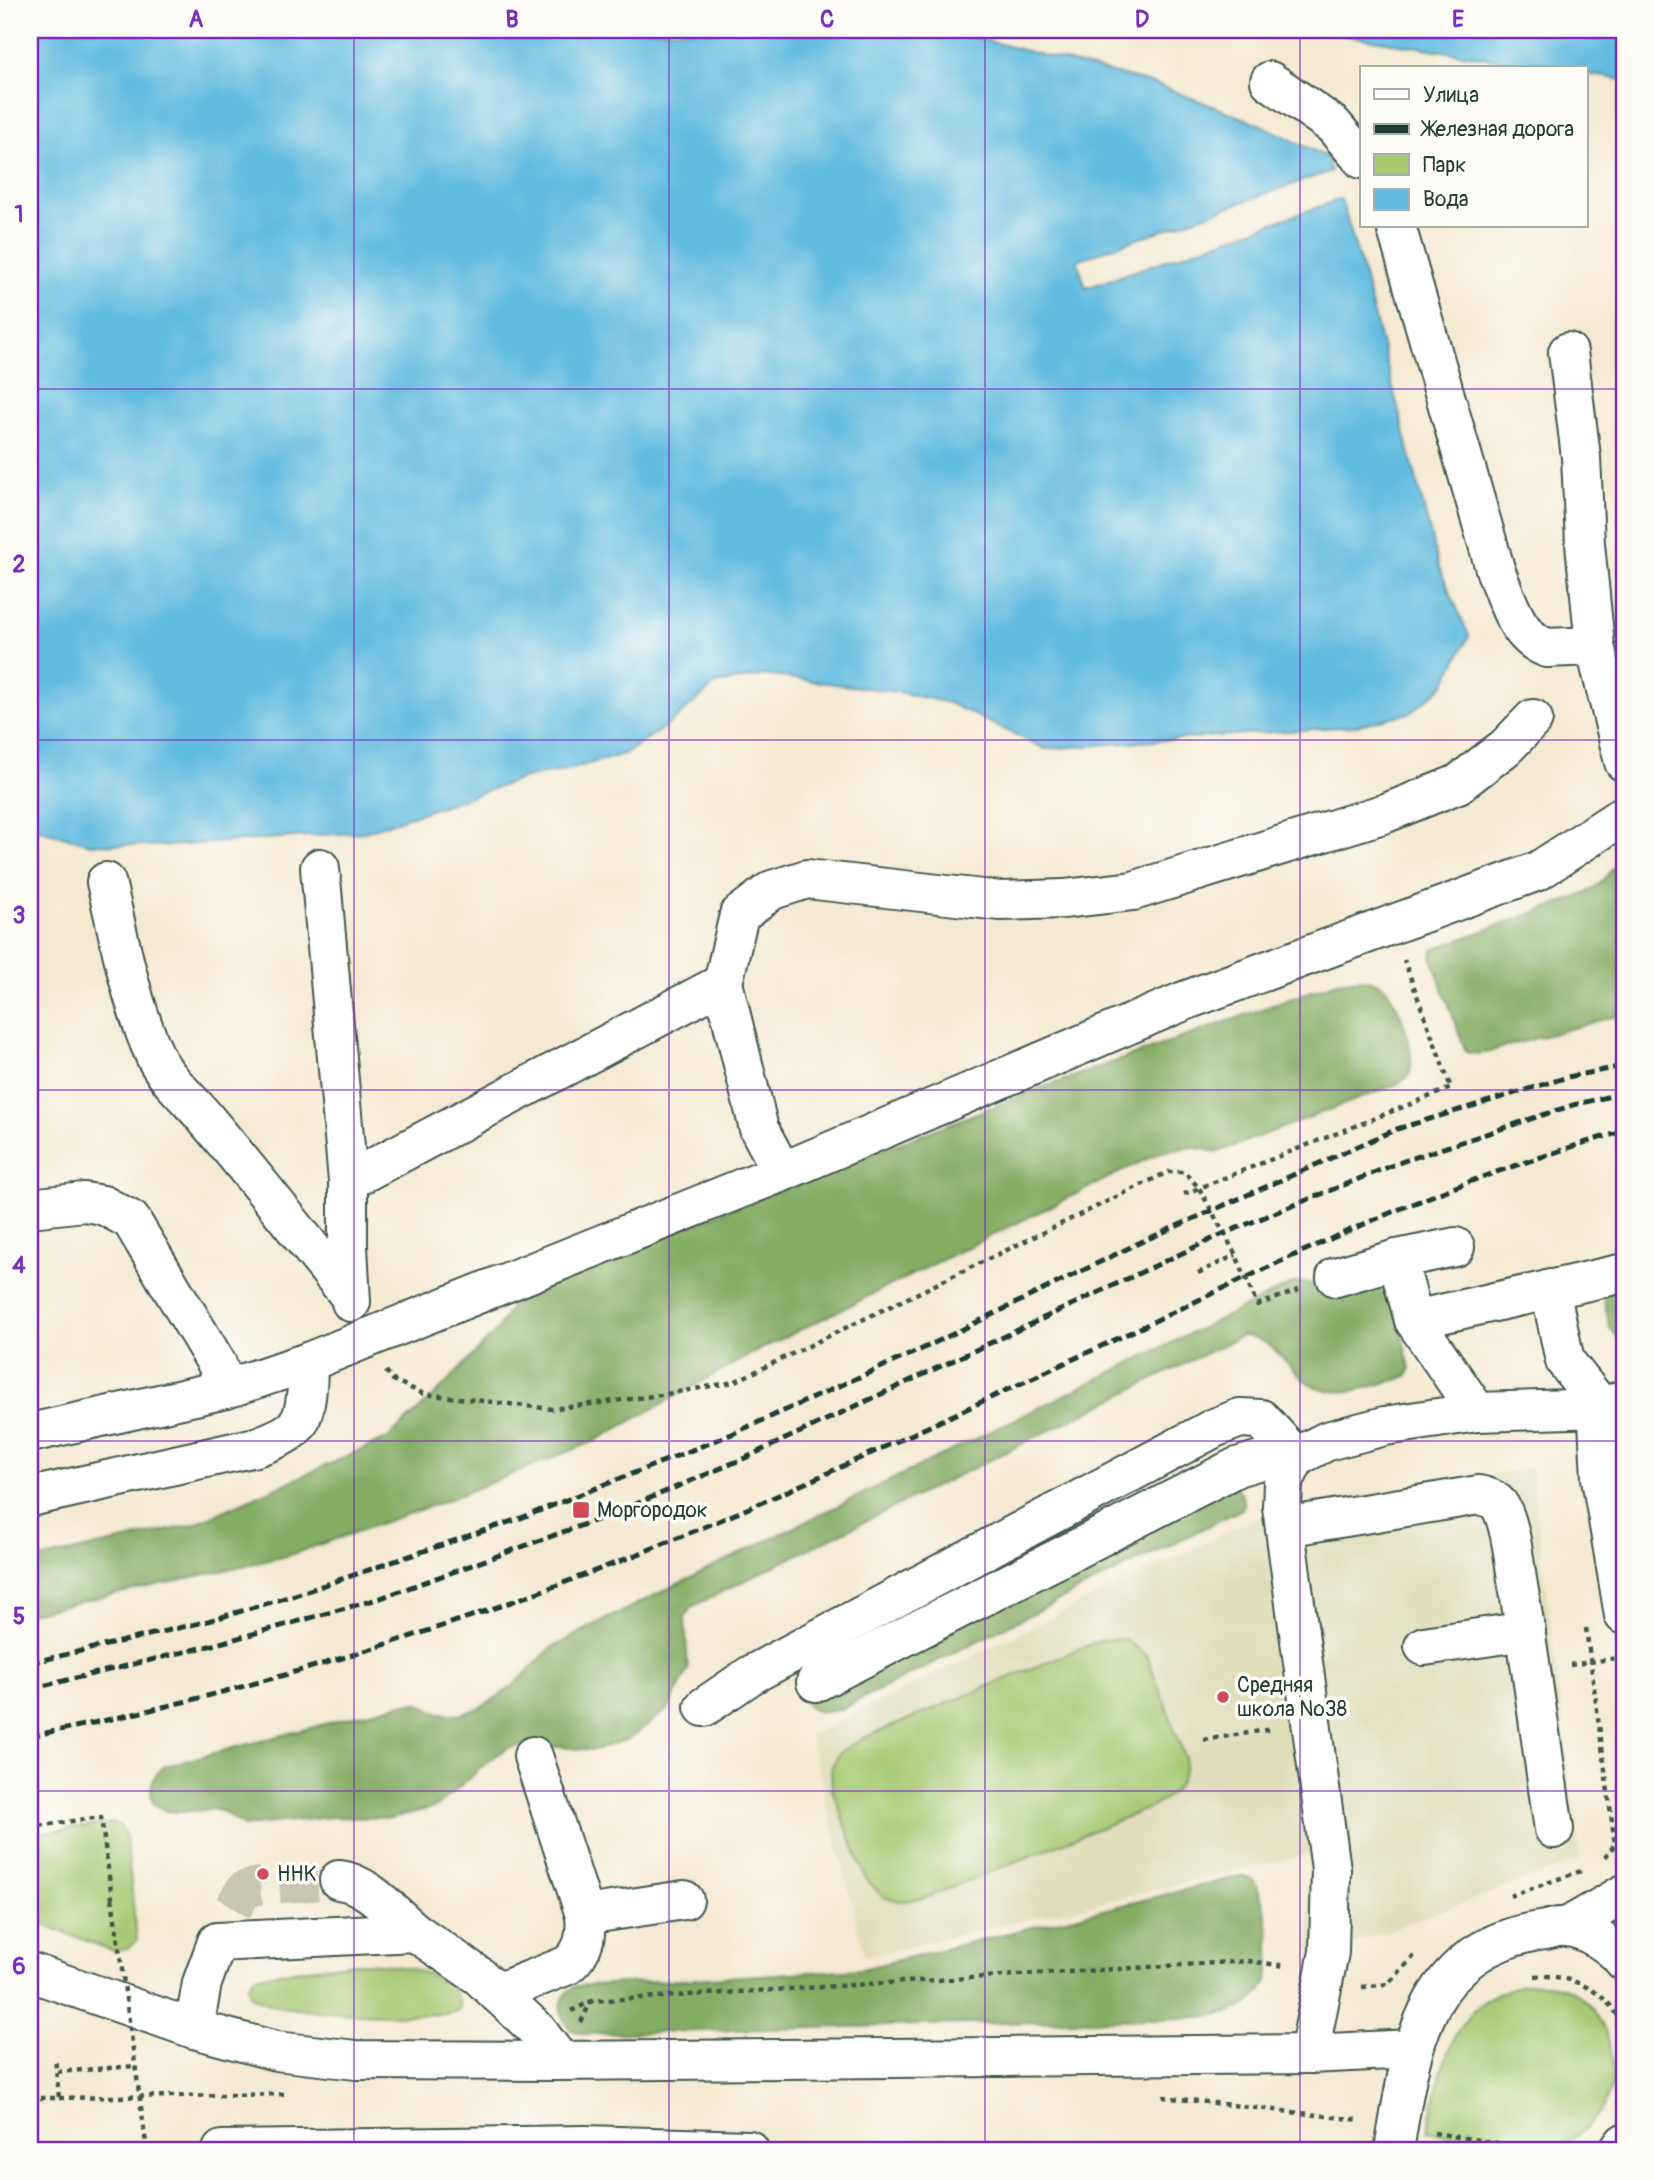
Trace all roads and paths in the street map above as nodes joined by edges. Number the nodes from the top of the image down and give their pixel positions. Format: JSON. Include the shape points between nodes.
{"nodes":[{"id":1,"x":1270,"y":81,"type":"dead end"},
{"id":2,"x":1360,"y":157,"type":"edge"},
{"id":3,"x":1397,"y":228,"type":"edge"},
{"id":4,"x":1567,"y":352,"type":"dead end"},
{"id":5,"x":1595,"y":646,"type":"junction"},
{"id":6,"x":1533,"y":719,"type":"dead end"},
{"id":7,"x":1624,"y":762,"type":"edge"},
{"id":8,"x":1622,"y":811,"type":"edge"},
{"id":9,"x":320,"y":869,"type":"dead end"},
{"id":10,"x":106,"y":882,"type":"dead end"},
{"id":11,"x":1403,"y":957,"type":"dead end"},
{"id":12,"x":723,"y":983,"type":"junction"},
{"id":13,"x":782,"y":1172,"type":"junction"},
{"id":14,"x":348,"y":1181,"type":"junction"},
{"id":15,"x":1199,"y":1188,"type":"junction"},
{"id":16,"x":1184,"y":1194,"type":"dead end"},
{"id":17,"x":30,"y":1208,"type":"edge"},
{"id":18,"x":1455,"y":1247,"type":"dead end"},
{"id":19,"x":1236,"y":1255,"type":"junction"},
{"id":20,"x":1397,"y":1259,"type":"junction"},
{"id":21,"x":1198,"y":1273,"type":"dead end"},
{"id":22,"x":1624,"y":1273,"type":"edge"},
{"id":23,"x":1336,"y":1277,"type":"joint"},
{"id":24,"x":1550,"y":1289,"type":"junction"},
{"id":25,"x":349,"y":1295,"type":"junction"},
{"id":26,"x":1414,"y":1320,"type":"junction"},
{"id":27,"x":361,"y":1340,"type":"junction"},
{"id":28,"x":308,"y":1362,"type":"junction"},
{"id":29,"x":226,"y":1389,"type":"junction"},
{"id":30,"x":1613,"y":1403,"type":"edge"},
{"id":31,"x":1477,"y":1412,"type":"junction"},
{"id":32,"x":30,"y":1433,"type":"edge"},
{"id":33,"x":1296,"y":1457,"type":"junction"},
{"id":34,"x":30,"y":1497,"type":"edge"},
{"id":35,"x":1284,"y":1527,"type":"junction"},
{"id":36,"x":1624,"y":1615,"type":"edge"},
{"id":37,"x":1526,"y":1631,"type":"junction"},
{"id":38,"x":1424,"y":1646,"type":"dead end"},
{"id":39,"x":1624,"y":1657,"type":"edge"},
{"id":40,"x":1567,"y":1665,"type":"dead end"},
{"id":41,"x":816,"y":1682,"type":"dead end"},
{"id":42,"x":704,"y":1707,"type":"dead end"},
{"id":43,"x":1311,"y":1723,"type":"junction"},
{"id":44,"x":1204,"y":1740,"type":"dead end"},
{"id":45,"x":533,"y":1756,"type":"dead end"},
{"id":46,"x":30,"y":1827,"type":"edge"},
{"id":47,"x":1554,"y":1829,"type":"dead end"},
{"id":48,"x":339,"y":1880,"type":"tunnel mouth"},
{"id":49,"x":1624,"y":1894,"type":"edge"},
{"id":50,"x":684,"y":1900,"type":"dead end"},
{"id":51,"x":585,"y":1915,"type":"junction"},
{"id":52,"x":1567,"y":1927,"type":"junction"},
{"id":53,"x":415,"y":1932,"type":"junction"},
{"id":54,"x":1248,"y":1961,"type":"dead end"},
{"id":55,"x":1624,"y":1961,"type":"edge"},
{"id":56,"x":30,"y":1972,"type":"edge"},
{"id":57,"x":1529,"y":1976,"type":"dead end"},
{"id":58,"x":498,"y":1993,"type":"junction"},
{"id":59,"x":583,"y":2018,"type":"dead end"},
{"id":60,"x":194,"y":2029,"type":"junction"},
{"id":61,"x":1624,"y":2029,"type":"edge"},
{"id":62,"x":1412,"y":2049,"type":"junction"},
{"id":63,"x":1309,"y":2054,"type":"junction"},
{"id":64,"x":55,"y":2059,"type":"dead end"},
{"id":65,"x":560,"y":2061,"type":"junction"},
{"id":66,"x":135,"y":2066,"type":"junction"},
{"id":67,"x":57,"y":2072,"type":"junction"},
{"id":68,"x":30,"y":2098,"type":"edge"},
{"id":69,"x":1624,"y":2143,"type":"edge"},
{"id":70,"x":147,"y":2150,"type":"edge"},
{"id":71,"x":222,"y":2150,"type":"edge"},
{"id":72,"x":749,"y":2150,"type":"edge"},
{"id":73,"x":1394,"y":2150,"type":"edge"},
{"id":74,"x":1619,"y":2150,"type":"edge"}],
"edges":[{"from":1,"to":2,"type":"main road","via":[[1333,125]]},
{"from":3,"to":5,"type":"main road","via":[[1496,572],[1513,615],[1524,632],[1547,648]]},
{"from":4,"to":5,"type":"main road","via":[[1581,457]]},
{"from":5,"to":7,"type":"main road"},
{"from":6,"to":12,"type":"main road","via":[[1458,785],[1372,817],[1133,891],[1063,900],[1000,901],[807,879],[772,890],[739,915]]},
{"from":8,"to":13,"type":"main road","via":[[1538,871],[1184,1001]]},
{"from":9,"to":14,"type":"main road"},
{"from":10,"to":25,"type":"main road","via":[[126,969],[156,1058],[171,1082],[204,1116]]},
{"from":11,"to":15,"type":"path","via":[[1451,1088]]},
{"from":12,"to":13,"type":"main road","via":[[759,1129]]},
{"from":12,"to":14,"type":"main road"},
{"from":13,"to":27,"type":"main road"},
{"from":14,"to":25,"type":"main road"},
{"from":15,"to":16,"type":"path"},
{"from":15,"to":19,"type":"path"},
{"from":15,"to":27,"type":"path","via":[[1185,1172],[1167,1172],[734,1382],[552,1409],[424,1394],[393,1380]]},
{"from":17,"to":29,"type":"main road","via":[[84,1202],[103,1205],[131,1220],[217,1364]]},
{"from":18,"to":20,"type":"main road"},
{"from":19,"to":21,"type":"path"},
{"from":19,"to":23,"type":"path","via":[[1257,1305]]},
{"from":20,"to":23,"type":"main road"},
{"from":20,"to":26,"type":"main road"},
{"from":22,"to":24,"type":"main road"},
{"from":24,"to":26,"type":"main road"},
{"from":24,"to":30,"type":"main road","via":[[1565,1361]]},
{"from":25,"to":27,"type":"main road"},
{"from":26,"to":31,"type":"main road"},
{"from":27,"to":28,"type":"main road"},
{"from":28,"to":29,"type":"main road"},
{"from":28,"to":34,"type":"main road","via":[[308,1387],[299,1423],[279,1438]]},
{"from":29,"to":32,"type":"main road"},
{"from":30,"to":31,"type":"main road"},
{"from":30,"to":36,"type":"main road","via":[[1598,1420],[1601,1478]]},
{"from":31,"to":33,"type":"main road","via":[[1385,1426],[1327,1441]]},
{"from":33,"to":35,"type":"main road","via":[[1283,1483]]},
{"from":33,"to":41,"type":"main road","via":[[1237,1467]]},
{"from":33,"to":42,"type":"main road","via":[[1261,1419],[1240,1418],[1214,1428],[759,1671]]},
{"from":35,"to":37,"type":"main road","via":[[1479,1495],[1493,1498],[1504,1515]]},
{"from":35,"to":43,"type":"main road"},
{"from":37,"to":38,"type":"main road"},
{"from":37,"to":47,"type":"main road"},
{"from":39,"to":40,"type":"path"},
{"from":43,"to":44,"type":"path"},
{"from":43,"to":63,"type":"main road","via":[[1331,1869],[1329,1952]]},
{"from":45,"to":51,"type":"main road"},
{"from":46,"to":66,"type":"path","bridge":true,"via":[[102,1817]]},
{"from":48,"to":53,"type":"main road","via":[[369,1893]]},
{"from":49,"to":52,"type":"main road"},
{"from":50,"to":51,"type":"main road"},
{"from":51,"to":58,"type":"main road","via":[[584,1942],[577,1957],[568,1965]]},
{"from":52,"to":55,"type":"main road","via":[[1601,1940]]},
{"from":52,"to":62,"type":"main road","via":[[1518,1935],[1464,1963],[1447,1977]]},
{"from":53,"to":58,"type":"main road"},
{"from":53,"to":60,"type":"main road","via":[[225,1925],[202,1983]]},
{"from":54,"to":59,"type":"path","via":[[592,2001]]},
{"from":56,"to":60,"type":"main road"},
{"from":57,"to":61,"type":"path","via":[[1562,1978],[1584,1986],[1613,2008]]},
{"from":58,"to":65,"type":"main road","via":[[537,2029]]},
{"from":60,"to":65,"type":"main road","via":[[276,2051],[356,2060]]},
{"from":62,"to":63,"type":"main road"},
{"from":62,"to":73,"type":"main road"},
{"from":63,"to":65,"type":"main road"},
{"from":64,"to":67,"type":"path"},
{"from":66,"to":67,"type":"path"},
{"from":66,"to":70,"type":"path","bridge":true},
{"from":67,"to":68,"type":"path","via":[[59,2098]]},
{"from":69,"to":74,"type":"main road"},
{"from":71,"to":72,"type":"main road","via":[[585,2145]]}]}
